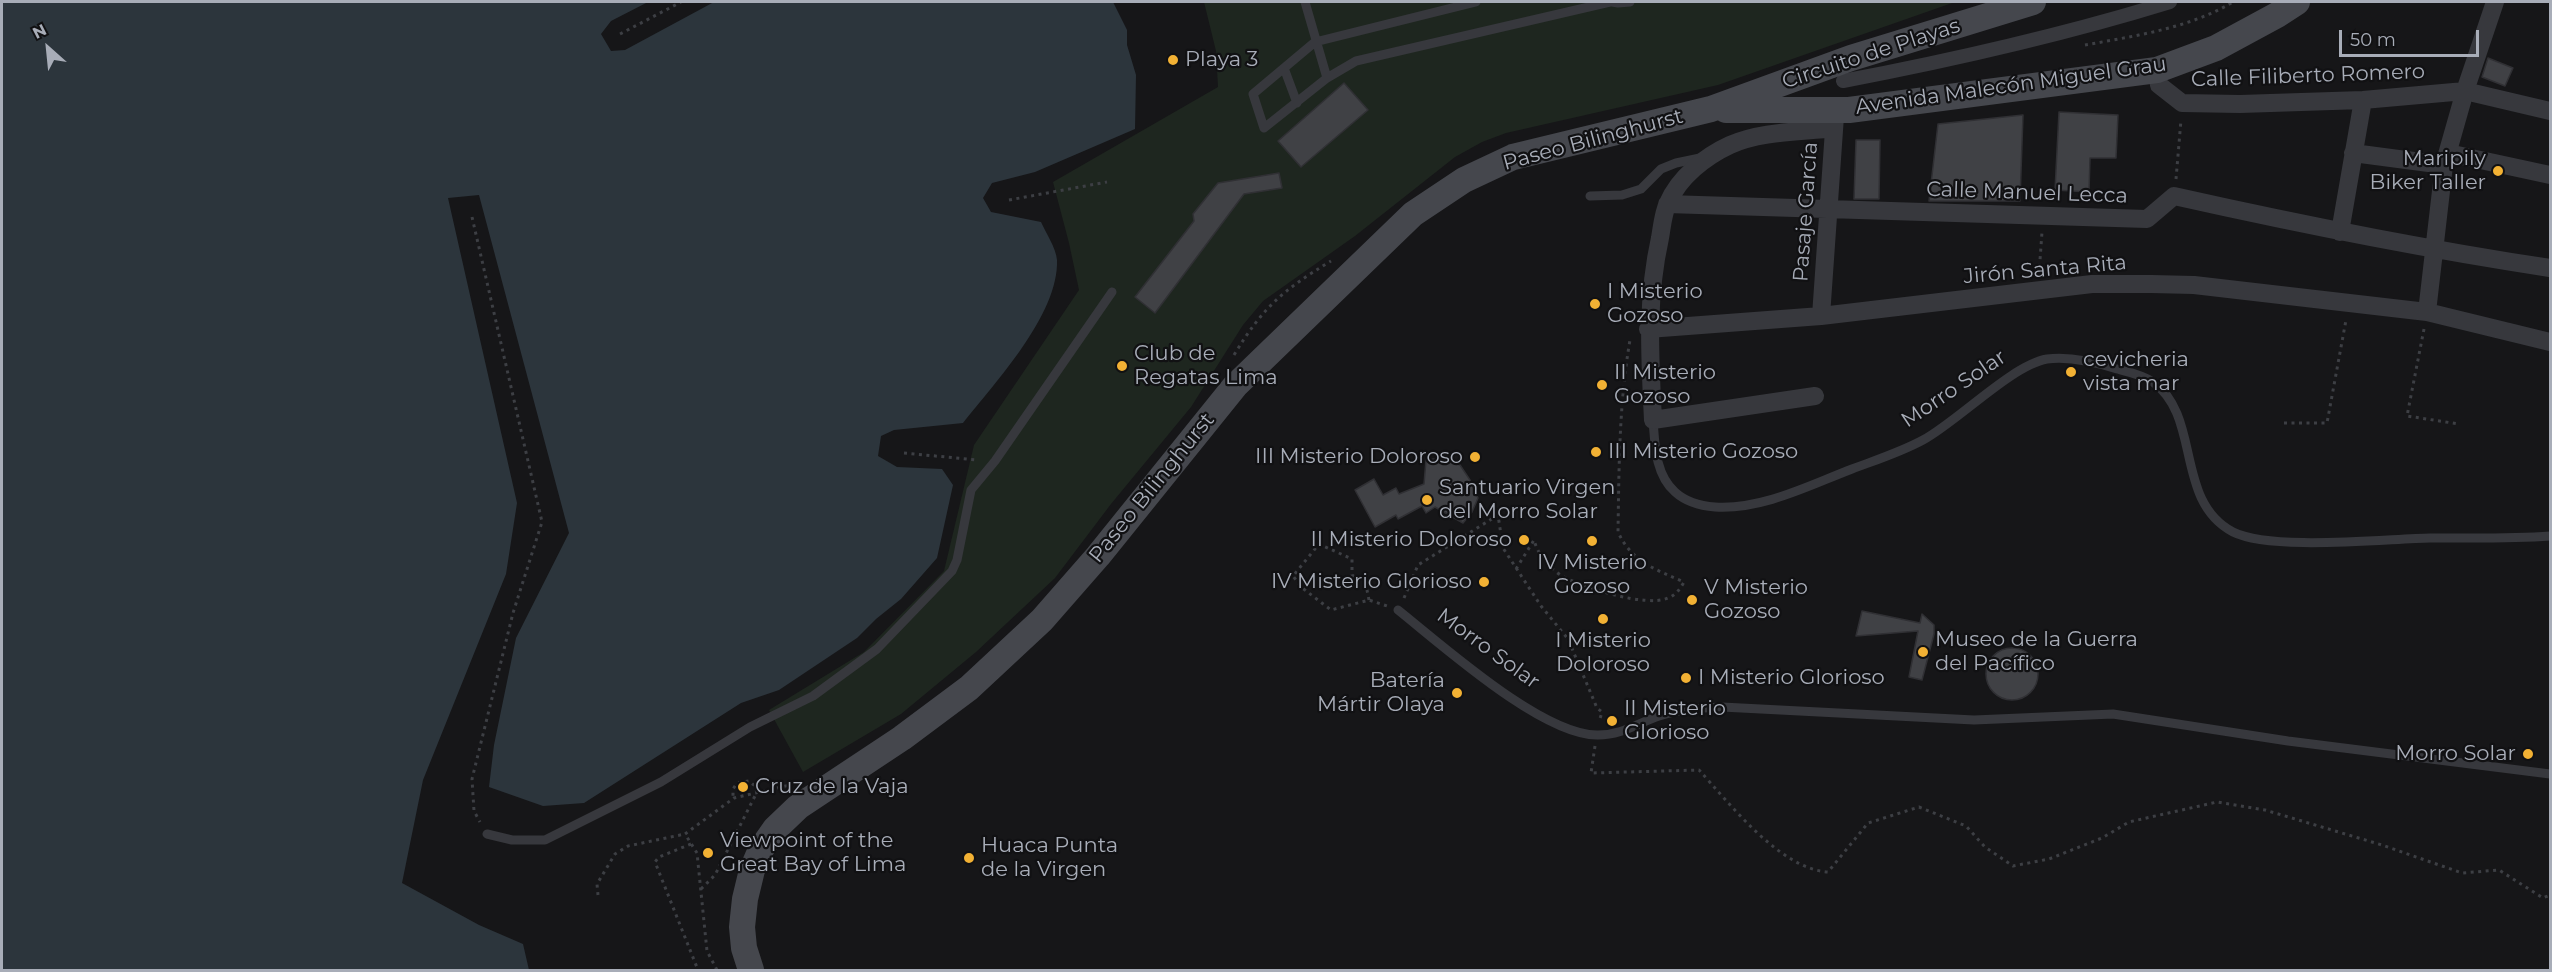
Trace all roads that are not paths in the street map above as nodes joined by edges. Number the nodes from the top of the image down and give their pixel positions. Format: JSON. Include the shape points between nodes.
{"nodes":[{"id":1,"x":1305,"y":2,"type":"edge"},
{"id":2,"x":1476,"y":2,"type":"edge"},
{"id":3,"x":1611,"y":2,"type":"edge"},
{"id":4,"x":1630,"y":2,"type":"edge"},
{"id":5,"x":2033,"y":2,"type":"edge"},
{"id":6,"x":2170,"y":2,"type":"edge"},
{"id":7,"x":2297,"y":2,"type":"edge"},
{"id":8,"x":2495,"y":2,"type":"edge"},
{"id":9,"x":1315,"y":42,"type":"junction"},
{"id":10,"x":1284,"y":68,"type":"junction"},
{"id":11,"x":2157,"y":70,"type":"junction"},
{"id":12,"x":1832,"y":75,"type":"junction"},
{"id":13,"x":1327,"y":78,"type":"junction"},
{"id":14,"x":2465,"y":91,"type":"junction"},
{"id":15,"x":2363,"y":100,"type":"junction"},
{"id":16,"x":1297,"y":103,"type":"junction"},
{"id":17,"x":1710,"y":109,"type":"junction"},
{"id":18,"x":2550,"y":111,"type":"edge"},
{"id":19,"x":1834,"y":120,"type":"junction"},
{"id":20,"x":2353,"y":153,"type":"junction"},
{"id":21,"x":1708,"y":156,"type":"junction"},
{"id":22,"x":2446,"y":159,"type":"junction"},
{"id":23,"x":2550,"y":175,"type":"edge"},
{"id":24,"x":1590,"y":196,"type":"dead end"},
{"id":25,"x":1667,"y":204,"type":"junction"},
{"id":26,"x":1828,"y":208,"type":"junction"},
{"id":27,"x":2340,"y":232,"type":"junction"},
{"id":28,"x":2434,"y":250,"type":"junction"},
{"id":29,"x":2550,"y":268,"type":"edge"},
{"id":30,"x":1112,"y":292,"type":"dead end"},
{"id":31,"x":2427,"y":312,"type":"junction"},
{"id":32,"x":1821,"y":316,"type":"junction"},
{"id":33,"x":1640,"y":330,"type":"junction"},
{"id":34,"x":2550,"y":342,"type":"edge"},
{"id":35,"x":1815,"y":396,"type":"dead end"},
{"id":36,"x":1653,"y":420,"type":"junction"},
{"id":37,"x":2550,"y":536,"type":"edge"},
{"id":38,"x":1398,"y":609,"type":"road end"},
{"id":39,"x":2550,"y":774,"type":"edge"},
{"id":40,"x":487,"y":834,"type":"road end"},
{"id":41,"x":751,"y":970,"type":"edge"}],
"edges":[{"from":1,"to":9,"type":"lane"},
{"from":2,"to":9,"type":"lane"},
{"from":3,"to":4,"type":"lane"},
{"from":3,"to":13,"type":"lane","via":[[1356,61]]},
{"from":5,"to":12,"type":"main road","name":"Circuito de Playas"},
{"from":6,"to":12,"type":"street","via":[[2004,47]]},
{"from":7,"to":11,"type":"main road","name":"Avenida Malecón Miguel Grau","via":[[2216,48]]},
{"from":8,"to":14,"type":"street"},
{"from":9,"to":10,"type":"lane"},
{"from":9,"to":13,"type":"lane"},
{"from":10,"to":16,"type":"lane"},
{"from":10,"to":16,"type":"lane","via":[[1253,94],[1264,128]]},
{"from":11,"to":15,"type":"street","name":"Calle Filiberto Romero","via":[[2159,85],[2182,103]]},
{"from":11,"to":19,"type":"main road","name":"Avenida Malecón Miguel Grau"},
{"from":12,"to":17,"type":"main road","name":"Circuito de Playas"},
{"from":12,"to":19,"type":"main road","via":[[1816,84],[1817,93]]},
{"from":13,"to":16,"type":"lane"},
{"from":14,"to":15,"type":"street","name":"Calle Filiberto Romero"},
{"from":14,"to":18,"type":"street","name":"Calle Filiberto Romero"},
{"from":14,"to":22,"type":"street"},
{"from":15,"to":20,"type":"street"},
{"from":17,"to":19,"type":"main road","name":"Avenida Malecón Miguel Grau"},
{"from":17,"to":41,"type":"main road","name":"Paseo Bilinghurst","via":[[1513,157],[1464,180],[1413,214],[1235,386],[1042,620],[969,688],[798,807],[776,829],[761,849],[745,899],[743,937]]},
{"from":19,"to":21,"type":"street","name":"Morro Solar","via":[[1755,137]]},
{"from":19,"to":26,"type":"street","name":"Pasaje García"},
{"from":20,"to":22,"type":"street"},
{"from":20,"to":27,"type":"street"},
{"from":21,"to":24,"type":"lane","via":[[1661,169],[1641,189],[1622,195]]},
{"from":21,"to":25,"type":"street","name":"Morro Solar","via":[[1687,174]]},
{"from":22,"to":23,"type":"street"},
{"from":22,"to":28,"type":"street"},
{"from":25,"to":26,"type":"street","name":"Calle Manuel Lecca"},
{"from":25,"to":33,"type":"street","name":"Morro Solar"},
{"from":26,"to":27,"type":"street","name":"Calle Manuel Lecca","via":[[2147,219],[2174,196]]},
{"from":26,"to":32,"type":"street","name":"Pasaje García"},
{"from":27,"to":28,"type":"street"},
{"from":28,"to":29,"type":"street"},
{"from":28,"to":31,"type":"street"},
{"from":30,"to":40,"type":"lane","via":[[971,490],[952,571],[877,649],[813,696],[750,727],[661,782],[546,840],[512,840]]},
{"from":31,"to":32,"type":"street","name":"Jirón Santa Rita","via":[[2194,285],[2092,284]]},
{"from":31,"to":34,"type":"street","name":"Jirón Santa Rita"},
{"from":32,"to":33,"type":"street","name":"Jirón Santa Rita"},
{"from":33,"to":36,"type":"street","name":"Morro Solar"},
{"from":35,"to":36,"type":"street"},
{"from":36,"to":37,"type":"lane","name":"Morro Solar","via":[[1657,459],[1675,492],[1695,504],[1745,505],[1785,495],[1902,450],[1952,421],[2025,368],[2044,360],[2065,358],[2096,363],[2153,381],[2177,414],[2203,502],[2221,524],[2248,538],[2331,541]]},
{"from":38,"to":39,"type":"lane","name":"Morro Solar","via":[[1487,682],[1565,728],[1596,735],[1625,732],[1659,716],[1689,709],[1722,707],[1974,720],[2113,714]]}]}
